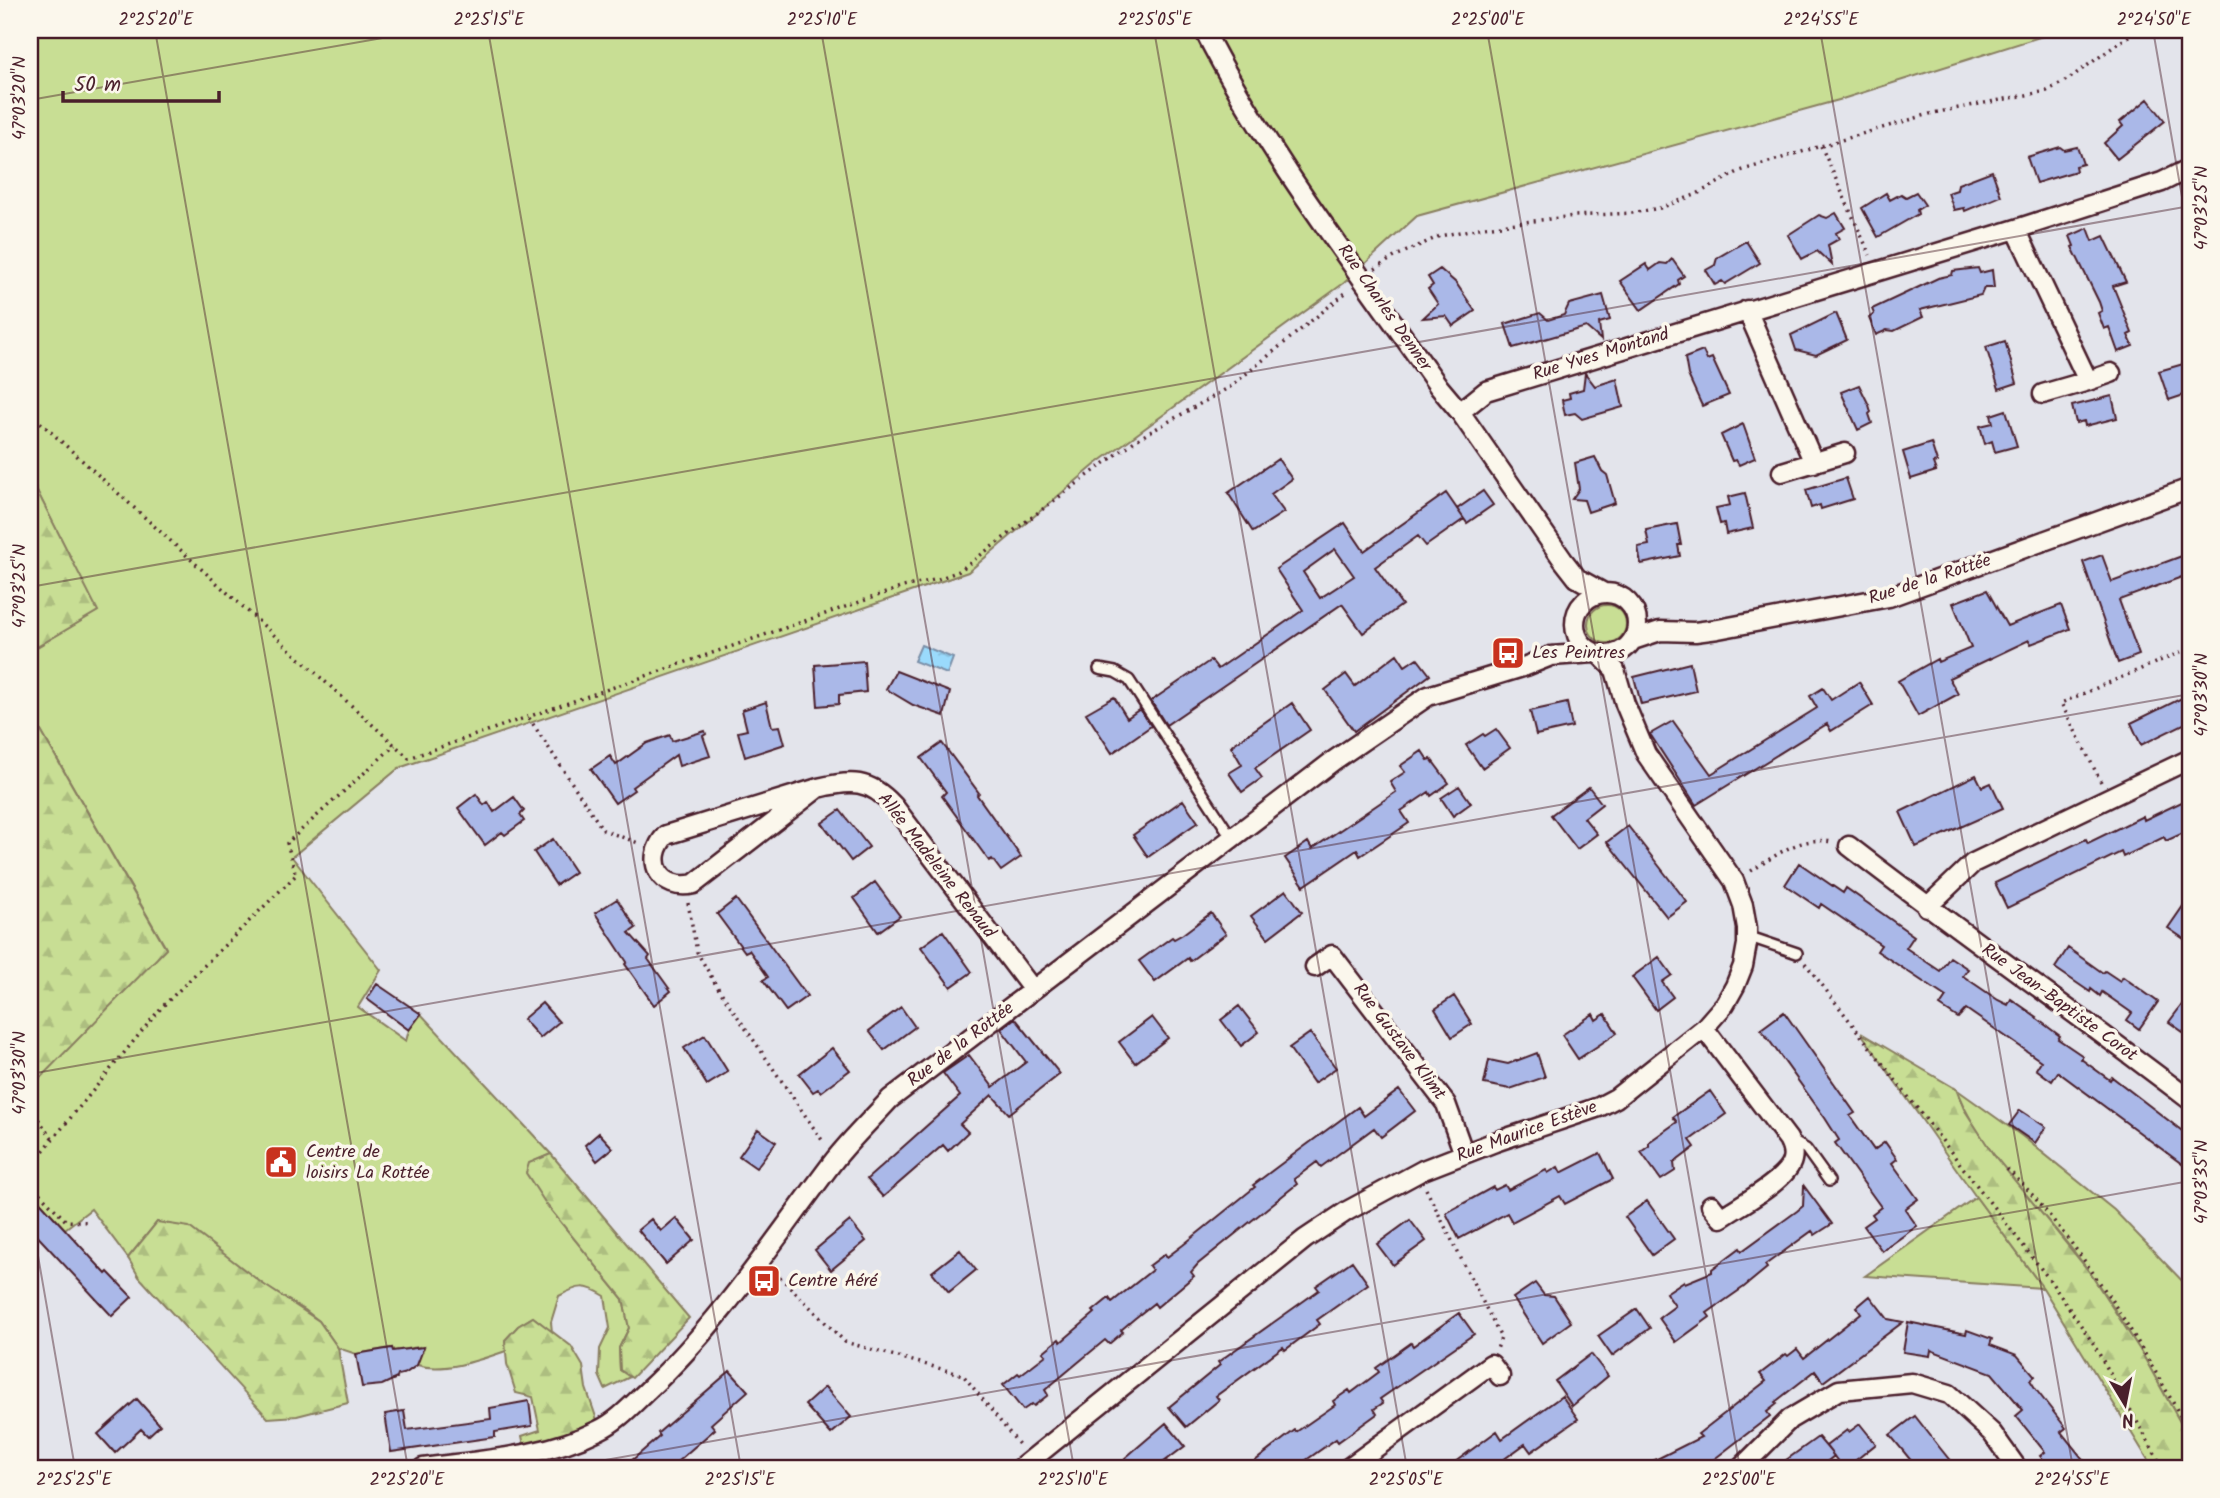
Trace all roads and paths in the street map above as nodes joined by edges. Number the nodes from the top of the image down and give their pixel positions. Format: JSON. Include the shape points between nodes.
{"nodes":[{"id":1,"x":1204,"y":30,"type":"edge"},
{"id":2,"x":2137,"y":30,"type":"edge"},
{"id":3,"x":1821,"y":146,"type":"junction"},
{"id":4,"x":2190,"y":168,"type":"edge"},
{"id":5,"x":2016,"y":229,"type":"junction"},
{"id":6,"x":1877,"y":270,"type":"junction"},
{"id":7,"x":1362,"y":277,"type":"junction"},
{"id":8,"x":1747,"y":310,"type":"junction"},
{"id":9,"x":2111,"y":373,"type":"dead end"},
{"id":10,"x":2088,"y":381,"type":"junction"},
{"id":11,"x":2043,"y":394,"type":"dead end"},
{"id":12,"x":1460,"y":412,"type":"junction"},
{"id":13,"x":30,"y":414,"type":"edge"},
{"id":14,"x":1845,"y":453,"type":"dead end"},
{"id":15,"x":1814,"y":463,"type":"junction"},
{"id":16,"x":1782,"y":472,"type":"dead end"},
{"id":17,"x":2190,"y":488,"type":"edge"},
{"id":18,"x":1577,"y":578,"type":"junction"},
{"id":19,"x":1604,"y":593,"type":"junction"},
{"id":20,"x":1636,"y":615,"type":"junction"},
{"id":21,"x":1578,"y":617,"type":"junction"},
{"id":22,"x":1660,"y":631,"type":"junction"},
{"id":23,"x":1629,"y":645,"type":"junction"},
{"id":24,"x":2190,"y":648,"type":"edge"},
{"id":25,"x":1597,"y":653,"type":"junction"},
{"id":26,"x":1550,"y":656,"type":"junction"},
{"id":27,"x":1099,"y":669,"type":"dead end"},
{"id":28,"x":1615,"y":670,"type":"junction"},
{"id":29,"x":529,"y":717,"type":"junction"},
{"id":30,"x":395,"y":746,"type":"junction"},
{"id":31,"x":2190,"y":759,"type":"edge"},
{"id":32,"x":818,"y":788,"type":"junction"},
{"id":33,"x":2110,"y":799,"type":"junction"},
{"id":34,"x":1232,"y":838,"type":"junction"},
{"id":35,"x":1849,"y":846,"type":"joint"},
{"id":36,"x":656,"y":850,"type":"junction"},
{"id":37,"x":1734,"y":881,"type":"junction"},
{"id":38,"x":685,"y":886,"type":"junction"},
{"id":39,"x":1927,"y":907,"type":"junction"},
{"id":40,"x":1747,"y":936,"type":"junction"},
{"id":41,"x":1797,"y":953,"type":"joint"},
{"id":42,"x":1315,"y":967,"type":"dead end"},
{"id":43,"x":1033,"y":990,"type":"junction"},
{"id":44,"x":1704,"y":1028,"type":"junction"},
{"id":45,"x":2190,"y":1100,"type":"edge"},
{"id":46,"x":30,"y":1108,"type":"edge"},
{"id":47,"x":53,"y":1139,"type":"junction"},
{"id":48,"x":1787,"y":1139,"type":"junction"},
{"id":49,"x":1464,"y":1154,"type":"junction"},
{"id":50,"x":835,"y":1159,"type":"junction"},
{"id":51,"x":30,"y":1167,"type":"edge"},
{"id":52,"x":2007,"y":1169,"type":"dead end"},
{"id":53,"x":1405,"y":1180,"type":"junction"},
{"id":54,"x":1829,"y":1181,"type":"dead end"},
{"id":55,"x":30,"y":1183,"type":"edge"},
{"id":56,"x":1711,"y":1205,"type":"dead end"},
{"id":57,"x":89,"y":1222,"type":"dead end"},
{"id":58,"x":761,"y":1258,"type":"junction"},
{"id":59,"x":1496,"y":1370,"type":"joint"},
{"id":60,"x":2190,"y":1433,"type":"edge"},
{"id":61,"x":1031,"y":1465,"type":"edge"},
{"id":62,"x":423,"y":1468,"type":"edge"},
{"id":63,"x":1348,"y":1468,"type":"edge"},
{"id":64,"x":1741,"y":1468,"type":"edge"},
{"id":65,"x":2017,"y":1468,"type":"edge"},
{"id":66,"x":2163,"y":1468,"type":"edge"}],
"edges":[{"from":1,"to":7,"type":"street","name":"Rue Charles Denner","via":[[1287,169]]},
{"from":2,"to":3,"type":"path","via":[[2047,91],[1933,113]]},
{"from":3,"to":6,"type":"path"},
{"from":3,"to":7,"type":"path","via":[[1740,171],[1660,208],[1440,236]]},
{"from":4,"to":5,"type":"street","name":"Rue Yves Montand","via":[[2162,182]]},
{"from":5,"to":6,"type":"street","name":"Rue Yves Montand"},
{"from":5,"to":10,"type":"street"},
{"from":6,"to":8,"type":"street","name":"Rue Yves Montand"},
{"from":7,"to":12,"type":"street","name":"Rue Charles Denner"},
{"from":7,"to":29,"type":"path","via":[[1230,387],[1136,440],[959,571]]},
{"from":8,"to":12,"type":"street","name":"Rue Yves Montand","via":[[1486,391]]},
{"from":8,"to":15,"type":"street"},
{"from":9,"to":10,"type":"street"},
{"from":10,"to":11,"type":"street"},
{"from":12,"to":18,"type":"street","name":"Rue Charles Denner"},
{"from":13,"to":30,"type":"path"},
{"from":14,"to":15,"type":"street"},
{"from":15,"to":16,"type":"street"},
{"from":17,"to":22,"type":"street","name":"Rue de la Rottée","via":[[1889,597],[1718,629]]},
{"from":18,"to":19,"type":"street","name":"Rue Charles Denner"},
{"from":18,"to":21,"type":"street","name":"Rue Charles Denner"},
{"from":19,"to":20,"type":"street","via":[[1624,599]]},
{"from":19,"to":21,"type":"street","via":[[1586,601]]},
{"from":20,"to":22,"type":"street"},
{"from":20,"to":23,"type":"street","via":[[1636,632]]},
{"from":21,"to":25,"type":"street","via":[[1581,641]]},
{"from":21,"to":26,"type":"street","name":"Rue de la Rottée"},
{"from":22,"to":23,"type":"street","name":"Rue de la Rottée"},
{"from":23,"to":25,"type":"street","via":[[1608,655]]},
{"from":23,"to":28,"type":"street"},
{"from":24,"to":33,"type":"path","via":[[2061,703]]},
{"from":25,"to":26,"type":"street","name":"Rue de la Rottée"},
{"from":25,"to":28,"type":"street","name":"Rue Maurice Estève"},
{"from":26,"to":34,"type":"street","name":"Rue de la Rottée","via":[[1428,696]]},
{"from":27,"to":34,"type":"lane","via":[[1129,680]]},
{"from":28,"to":37,"type":"street","name":"Rue Maurice Estève","via":[[1646,754]]},
{"from":29,"to":30,"type":"path","via":[[409,758]]},
{"from":29,"to":36,"type":"path","via":[[603,830]]},
{"from":30,"to":47,"type":"path","via":[[287,843],[296,875],[161,1008]]},
{"from":31,"to":33,"type":"street"},
{"from":32,"to":36,"type":"street","name":"Allée Madeleine Renaud","via":[[666,835]]},
{"from":32,"to":38,"type":"street","name":"Allée Madeleine Renaud","via":[[694,884]]},
{"from":32,"to":43,"type":"street","name":"Allée Madeleine Renaud","via":[[856,783],[882,793]]},
{"from":33,"to":39,"type":"street","via":[[1973,863]]},
{"from":34,"to":43,"type":"street","name":"Rue de la Rottée"},
{"from":35,"to":37,"type":"path","via":[[1818,839],[1801,841]]},
{"from":35,"to":39,"type":"street","name":"Rue Jean-Baptiste Corot"},
{"from":36,"to":38,"type":"street","via":[[654,859],[664,879]]},
{"from":37,"to":40,"type":"street","name":"Rue Maurice Estève"},
{"from":38,"to":50,"type":"path","via":[[697,952]]},
{"from":39,"to":45,"type":"street","name":"Rue Jean-Baptiste Corot"},
{"from":40,"to":41,"type":"lane"},
{"from":40,"to":44,"type":"street","name":"Rue Maurice Estève","via":[[1735,986]]},
{"from":41,"to":66,"type":"path","via":[[2049,1279],[2093,1343]]},
{"from":42,"to":49,"type":"street","name":"Rue Gustave Klimt","via":[[1332,955],[1446,1104]]},
{"from":43,"to":50,"type":"street","name":"Rue de la Rottée","via":[[890,1099]]},
{"from":44,"to":48,"type":"street"},
{"from":44,"to":49,"type":"street","name":"Rue Maurice Estève","via":[[1599,1108]]},
{"from":46,"to":47,"type":"path"},
{"from":47,"to":51,"type":"path"},
{"from":48,"to":54,"type":"lane","via":[[1806,1149]]},
{"from":48,"to":56,"type":"street","via":[[1793,1158],[1782,1176],[1721,1218]]},
{"from":49,"to":53,"type":"street","name":"Rue Maurice Estève"},
{"from":50,"to":58,"type":"street","name":"Rue de la Rottée"},
{"from":52,"to":60,"type":"path","via":[[2082,1258],[2140,1344]]},
{"from":53,"to":59,"type":"path","via":[[1422,1181],[1501,1338]]},
{"from":53,"to":61,"type":"street","name":"Rue Maurice Estève","via":[[1347,1211],[1273,1262]]},
{"from":55,"to":57,"type":"path","via":[[66,1221]]},
{"from":58,"to":61,"type":"path","via":[[845,1342],[963,1375]]},
{"from":58,"to":62,"type":"street","name":"Rue de la Rottée","via":[[679,1361],[601,1429],[532,1453]]},
{"from":59,"to":63,"type":"street"},
{"from":64,"to":65,"type":"street","via":[[1790,1419],[1839,1390],[1912,1383],[1950,1394],[1992,1433]]}]}
